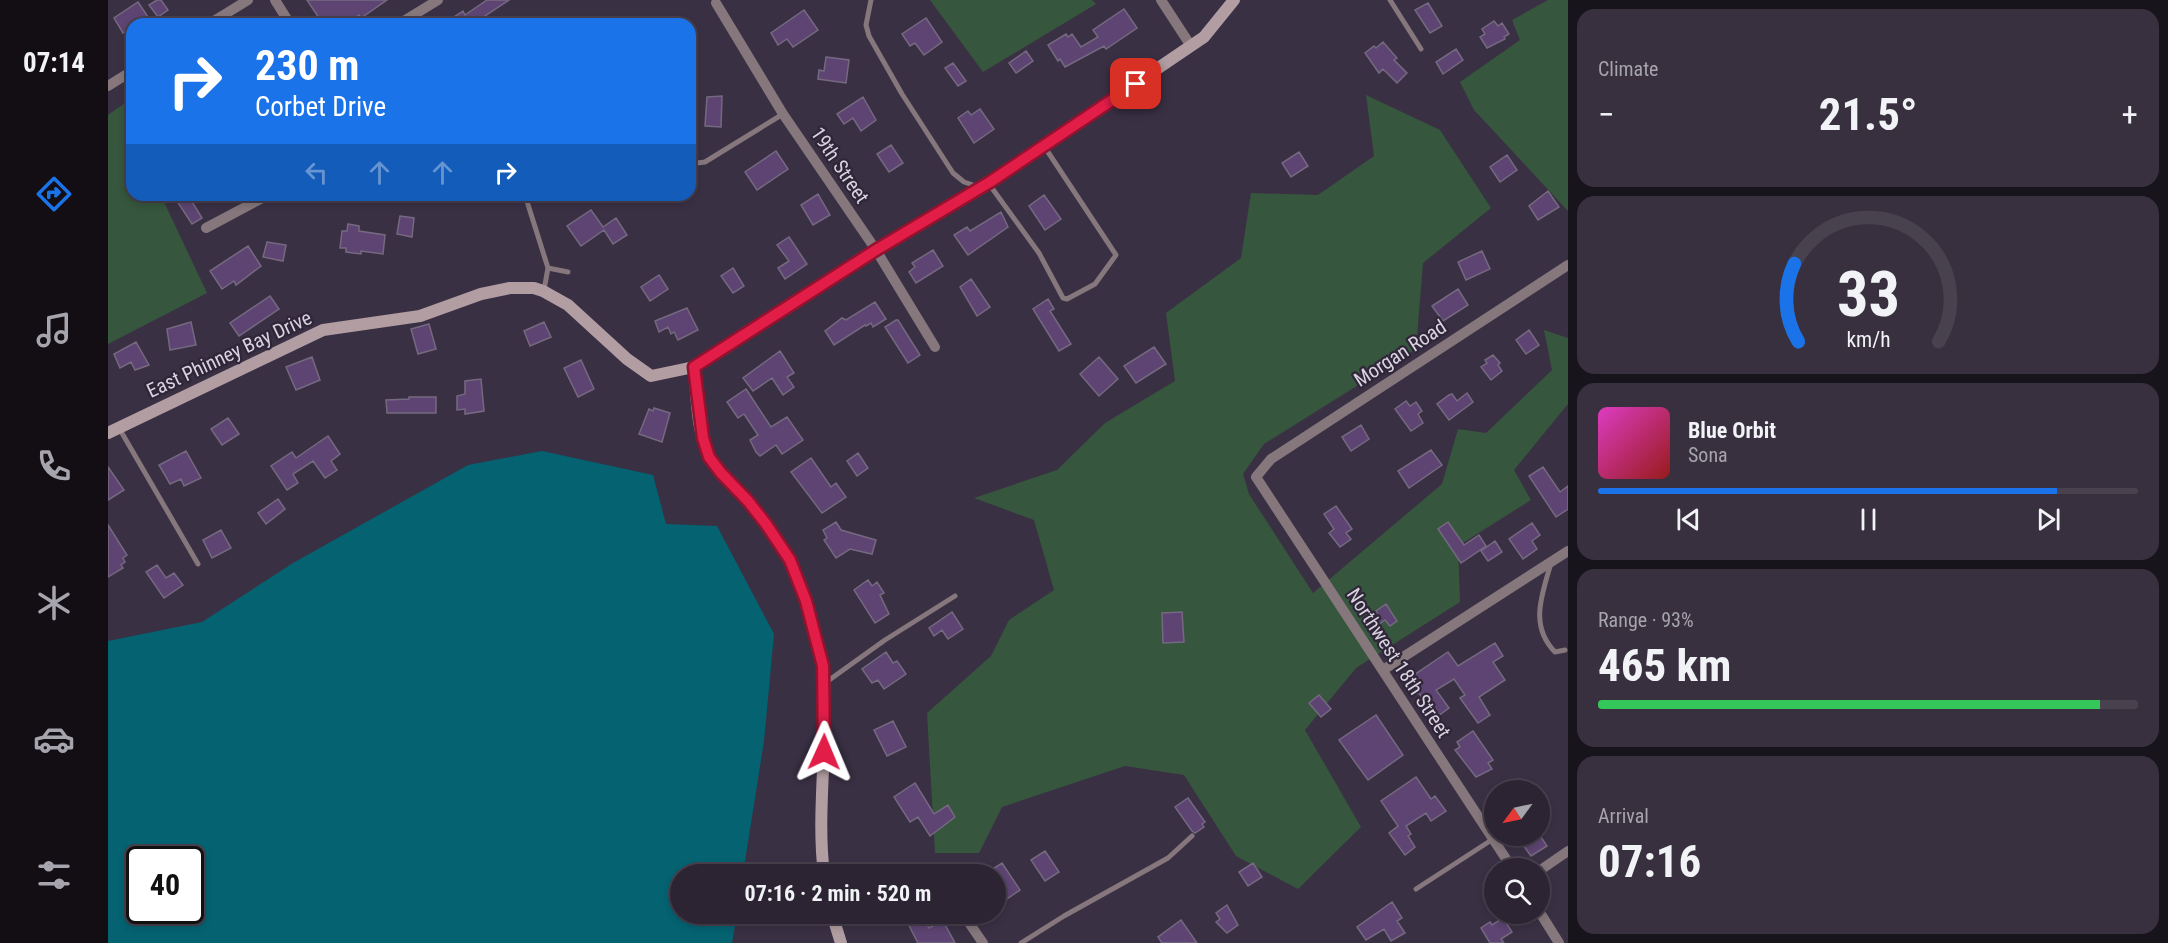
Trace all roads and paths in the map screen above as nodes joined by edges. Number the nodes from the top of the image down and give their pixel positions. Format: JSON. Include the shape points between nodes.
{"nodes":[{"id":1,"x":248,"y":0,"type":"edge"},
{"id":2,"x":275,"y":0,"type":"edge"},
{"id":3,"x":438,"y":0,"type":"edge"},
{"id":4,"x":871,"y":0,"type":"edge"},
{"id":5,"x":1161,"y":0,"type":"edge"},
{"id":6,"x":1234,"y":0,"type":"edge"},
{"id":7,"x":1390,"y":0,"type":"edge"},
{"id":8,"x":716,"y":3,"type":"dead end"},
{"id":9,"x":219,"y":18,"type":"edge"},
{"id":10,"x":286,"y":18,"type":"edge"},
{"id":11,"x":409,"y":18,"type":"edge"},
{"id":12,"x":1191,"y":46,"type":"junction"},
{"id":13,"x":1421,"y":49,"type":"dead end"},
{"id":14,"x":126,"y":75,"type":"edge"},
{"id":15,"x":108,"y":86,"type":"edge"},
{"id":16,"x":783,"y":114,"type":"junction"},
{"id":17,"x":1044,"y":146,"type":"junction"},
{"id":18,"x":696,"y":162,"type":"edge"},
{"id":19,"x":984,"y":185,"type":"junction"},
{"id":20,"x":257,"y":201,"type":"edge"},
{"id":21,"x":527,"y":201,"type":"edge"},
{"id":22,"x":206,"y":228,"type":"dead end"},
{"id":23,"x":876,"y":250,"type":"junction"},
{"id":24,"x":1568,"y":265,"type":"edge"},
{"id":25,"x":548,"y":268,"type":"junction"},
{"id":26,"x":568,"y":272,"type":"dead end"},
{"id":27,"x":543,"y":291,"type":"junction"},
{"id":28,"x":935,"y":347,"type":"dead end"},
{"id":29,"x":694,"y":367,"type":"junction"},
{"id":30,"x":114,"y":430,"type":"edge"},
{"id":31,"x":1256,"y":477,"type":"joint"},
{"id":32,"x":1568,"y":551,"type":"edge"},
{"id":33,"x":1551,"y":562,"type":"junction"},
{"id":34,"x":198,"y":564,"type":"dead end"},
{"id":35,"x":955,"y":596,"type":"dead end"},
{"id":36,"x":1565,"y":650,"type":"dead end"},
{"id":37,"x":1383,"y":670,"type":"junction"},
{"id":38,"x":824,"y":684,"type":"junction"},
{"id":39,"x":1484,"y":825,"type":"edge"},
{"id":40,"x":1192,"y":836,"type":"dead end"},
{"id":41,"x":1484,"y":845,"type":"edge"},
{"id":42,"x":1568,"y":851,"type":"edge"},
{"id":43,"x":1550,"y":863,"type":"edge"},
{"id":44,"x":822,"y":864,"type":"edge"},
{"id":45,"x":1416,"y":890,"type":"dead end"},
{"id":46,"x":834,"y":924,"type":"edge"},
{"id":47,"x":970,"y":924,"type":"edge"},
{"id":48,"x":1547,"y":924,"type":"edge"},
{"id":49,"x":841,"y":943,"type":"edge"},
{"id":50,"x":983,"y":943,"type":"edge"},
{"id":51,"x":1021,"y":943,"type":"edge"},
{"id":52,"x":1559,"y":943,"type":"edge"}],
"edges":[{"from":1,"to":9,"type":"street"},
{"from":2,"to":10,"type":"street"},
{"from":3,"to":11,"type":"street"},
{"from":4,"to":19,"type":"lane","via":[[866,25],[869,36],[902,94],[953,173],[964,182]]},
{"from":5,"to":12,"type":"street"},
{"from":6,"to":12,"type":"street","via":[[1204,37]]},
{"from":7,"to":13,"type":"lane"},
{"from":8,"to":16,"type":"street","name":"19th Street"},
{"from":12,"to":17,"type":"street"},
{"from":14,"to":15,"type":"street"},
{"from":16,"to":18,"type":"lane","via":[[705,162]]},
{"from":16,"to":23,"type":"street","name":"19th Street"},
{"from":17,"to":19,"type":"street"},
{"from":17,"to":19,"type":"lane","via":[[1116,255],[1095,284],[1067,299],[1063,297],[1035,247]]},
{"from":19,"to":23,"type":"street"},
{"from":20,"to":22,"type":"street"},
{"from":21,"to":25,"type":"lane"},
{"from":23,"to":28,"type":"street","name":"19th Street"},
{"from":23,"to":29,"type":"street"},
{"from":24,"to":31,"type":"street","name":"Morgan Road","via":[[1271,459]]},
{"from":25,"to":26,"type":"lane"},
{"from":25,"to":27,"type":"lane"},
{"from":27,"to":29,"type":"street","name":"East Phinney Bay Drive","via":[[576,310],[627,359],[651,376]]},
{"from":27,"to":30,"type":"street","name":"East Phinney Bay Drive","via":[[510,288],[420,316],[323,330]]},
{"from":29,"to":38,"type":"street","via":[[709,457],[748,501],[790,560],[809,612]]},
{"from":30,"to":34,"type":"lane"},
{"from":31,"to":37,"type":"street","name":"Northwest 18th Street"},
{"from":32,"to":33,"type":"street"},
{"from":33,"to":36,"type":"lane","via":[[1542,596],[1540,630],[1555,652]]},
{"from":33,"to":37,"type":"street"},
{"from":35,"to":38,"type":"lane"},
{"from":37,"to":39,"type":"street","name":"Northwest 18th Street"},
{"from":38,"to":44,"type":"street"},
{"from":40,"to":51,"type":"lane","via":[[1168,858]]},
{"from":41,"to":45,"type":"lane"},
{"from":42,"to":43,"type":"street"},
{"from":46,"to":49,"type":"street"},
{"from":47,"to":50,"type":"street"},
{"from":48,"to":52,"type":"street"}]}
